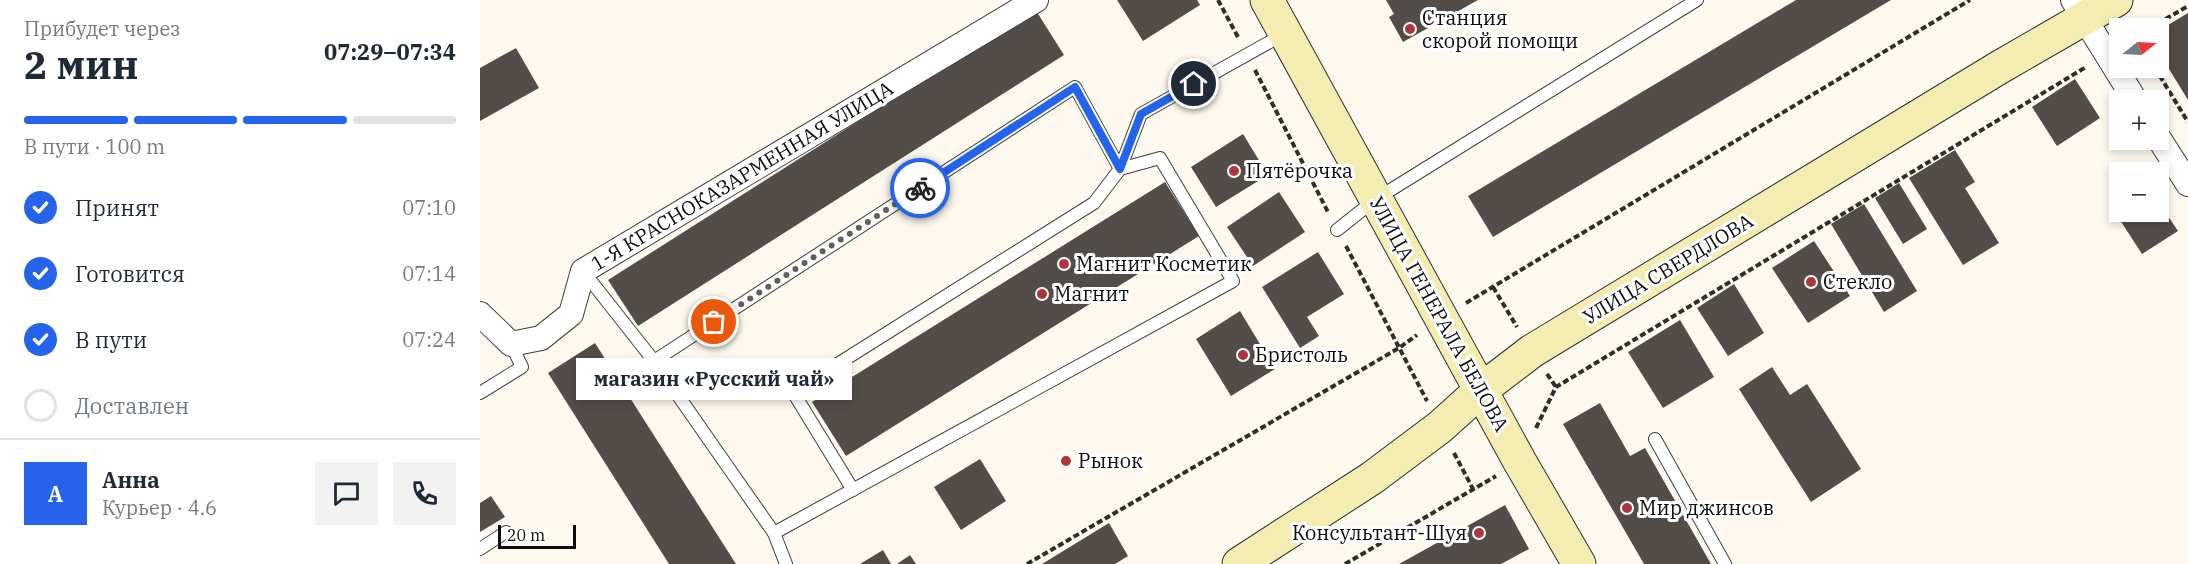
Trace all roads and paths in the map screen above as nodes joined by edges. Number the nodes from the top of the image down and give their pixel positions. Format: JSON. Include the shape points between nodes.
{"nodes":[{"id":1,"x":1036,"y":0,"type":"edge"},
{"id":2,"x":1218,"y":0,"type":"edge"},
{"id":3,"x":1267,"y":0,"type":"edge"},
{"id":4,"x":1697,"y":0,"type":"edge"},
{"id":5,"x":1970,"y":0,"type":"edge"},
{"id":6,"x":2116,"y":0,"type":"edge"},
{"id":7,"x":2188,"y":6,"type":"edge"},
{"id":8,"x":2079,"y":9,"type":"edge"},
{"id":9,"x":2167,"y":18,"type":"edge"},
{"id":10,"x":1285,"y":34,"type":"junction"},
{"id":11,"x":1246,"y":54,"type":"junction"},
{"id":12,"x":2107,"y":55,"type":"junction"},
{"id":13,"x":2161,"y":78,"type":"edge"},
{"id":14,"x":2129,"y":90,"type":"edge"},
{"id":15,"x":2188,"y":122,"type":"edge"},
{"id":16,"x":2166,"y":150,"type":"edge"},
{"id":17,"x":1120,"y":169,"type":"junction"},
{"id":18,"x":2188,"y":184,"type":"edge"},
{"id":19,"x":1376,"y":199,"type":"junction"},
{"id":20,"x":1337,"y":230,"type":"junction"},
{"id":21,"x":583,"y":271,"type":"junction"},
{"id":22,"x":1493,"y":286,"type":"dead end"},
{"id":23,"x":480,"y":314,"type":"edge"},
{"id":24,"x":511,"y":344,"type":"junction"},
{"id":25,"x":654,"y":361,"type":"junction"},
{"id":26,"x":1481,"y":390,"type":"junction"},
{"id":27,"x":480,"y":393,"type":"edge"},
{"id":28,"x":1655,"y":439,"type":"dead end"},
{"id":29,"x":1520,"y":462,"type":"junction"},
{"id":30,"x":853,"y":490,"type":"junction"},
{"id":31,"x":506,"y":532,"type":"dead end"},
{"id":32,"x":774,"y":533,"type":"junction"},
{"id":33,"x":480,"y":549,"type":"edge"},
{"id":34,"x":786,"y":564,"type":"edge"},
{"id":35,"x":1027,"y":564,"type":"edge"},
{"id":36,"x":1239,"y":564,"type":"edge"},
{"id":37,"x":1345,"y":564,"type":"edge"},
{"id":38,"x":1579,"y":564,"type":"edge"},
{"id":39,"x":1725,"y":564,"type":"edge"}],
"edges":[{"from":1,"to":21,"type":"street","name":"1-Я КРАСНОКАЗАРМЕННАЯ УЛИЦА"},
{"from":2,"to":11,"type":"path"},
{"from":3,"to":10,"type":"main road","name":"УЛИЦА ГЕНЕРАЛА БЕЛОВА"},
{"from":4,"to":19,"type":"lane"},
{"from":5,"to":22,"type":"path"},
{"from":6,"to":8,"type":"main road","name":"УЛИЦА СВЕРДЛОВА"},
{"from":7,"to":9,"type":"path"},
{"from":8,"to":12,"type":"street"},
{"from":8,"to":26,"type":"main road","name":"УЛИЦА СВЕРДЛОВА","via":[[1990,73],[1532,351]]},
{"from":10,"to":11,"type":"lane"},
{"from":10,"to":19,"type":"main road","name":"УЛИЦА ГЕНЕРАЛА БЕЛОВА"},
{"from":11,"to":17,"type":"lane","via":[[1141,114]]},
{"from":11,"to":20,"type":"path"},
{"from":12,"to":14,"type":"street"},
{"from":12,"to":29,"type":"path","via":[[1556,387]]},
{"from":13,"to":15,"type":"path"},
{"from":16,"to":18,"type":"street"},
{"from":17,"to":25,"type":"lane","via":[[1075,87]]},
{"from":17,"to":30,"type":"lane","via":[[1094,203],[793,392]]},
{"from":17,"to":30,"type":"lane","via":[[1160,158],[1233,281]]},
{"from":19,"to":20,"type":"lane"},
{"from":19,"to":26,"type":"main road","name":"УЛИЦА ГЕНЕРАЛА БЕЛОВА"},
{"from":20,"to":35,"type":"path","via":[[1399,348]]},
{"from":21,"to":24,"type":"street","name":"1-Я КРАСНОКАЗАРМЕННАЯ УЛИЦА","via":[[572,314],[541,338]]},
{"from":21,"to":25,"type":"lane"},
{"from":23,"to":24,"type":"street"},
{"from":24,"to":27,"type":"lane","via":[[522,367]]},
{"from":25,"to":32,"type":"lane"},
{"from":26,"to":29,"type":"main road","name":"УЛИЦА ГЕНЕРАЛА БЕЛОВА"},
{"from":26,"to":36,"type":"main road","name":"УЛИЦА СВЕРДЛОВА","via":[[1440,427],[1372,478]]},
{"from":28,"to":39,"type":"lane"},
{"from":29,"to":37,"type":"path"},
{"from":29,"to":38,"type":"main road","name":"УЛИЦА ГЕНЕРАЛА БЕЛОВА"},
{"from":30,"to":32,"type":"lane"},
{"from":31,"to":33,"type":"lane"},
{"from":32,"to":34,"type":"lane"}]}
